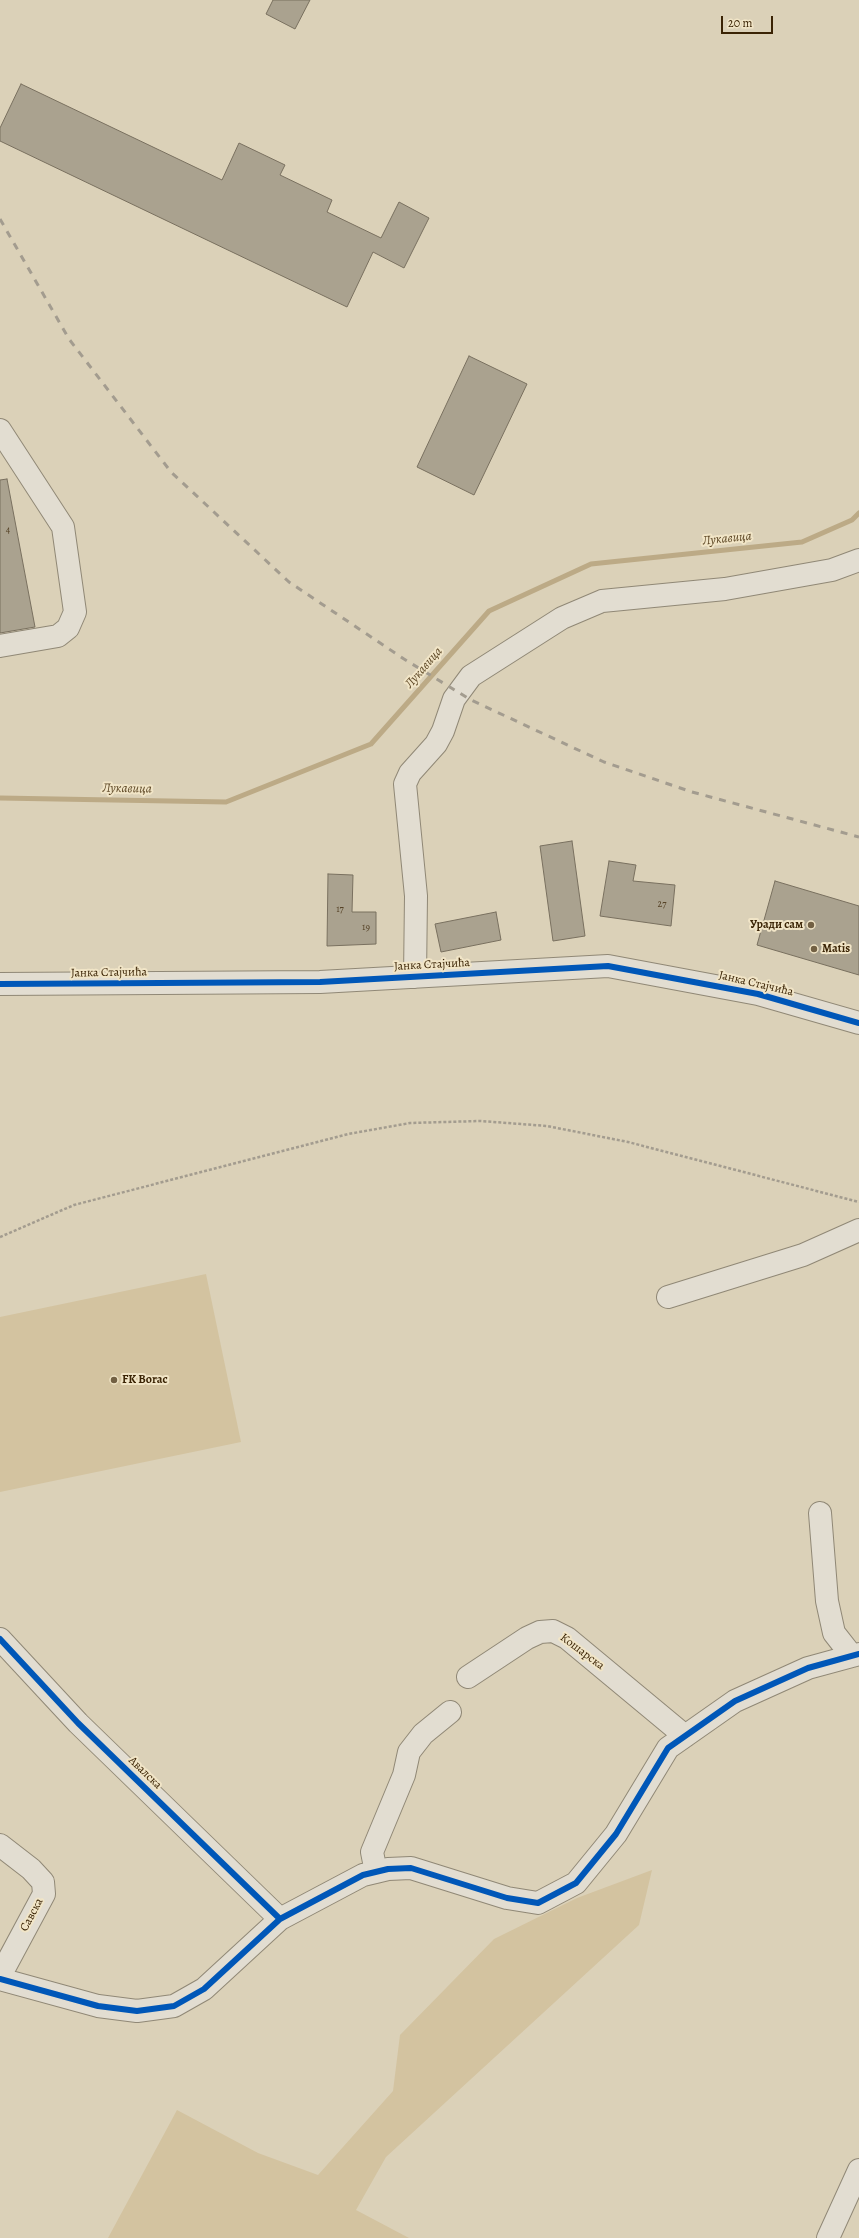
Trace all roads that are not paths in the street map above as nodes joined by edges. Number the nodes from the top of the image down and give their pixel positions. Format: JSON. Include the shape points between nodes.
{"nodes":[{"id":1,"x":0,"y":430,"type":"edge"},
{"id":2,"x":859,"y":560,"type":"edge"},
{"id":3,"x":0,"y":646,"type":"edge"},
{"id":4,"x":415,"y":976,"type":"junction"},
{"id":5,"x":0,"y":984,"type":"edge"},
{"id":6,"x":859,"y":1024,"type":"edge"},
{"id":7,"x":859,"y":1230,"type":"edge"},
{"id":8,"x":668,"y":1297,"type":"dead end"},
{"id":9,"x":820,"y":1512,"type":"dead end"},
{"id":10,"x":0,"y":1638,"type":"edge"},
{"id":11,"x":856,"y":1655,"type":"edge"},
{"id":12,"x":468,"y":1677,"type":"dead end"},
{"id":13,"x":450,"y":1712,"type":"dead end"},
{"id":14,"x":685,"y":1736,"type":"junction"},
{"id":15,"x":0,"y":1846,"type":"edge"},
{"id":16,"x":376,"y":1872,"type":"junction"},
{"id":17,"x":280,"y":1920,"type":"junction"},
{"id":18,"x":0,"y":1977,"type":"edge"},
{"id":19,"x":858,"y":2176,"type":"edge"},
{"id":20,"x":828,"y":2238,"type":"edge"}],
"edges":[{"from":1,"to":3,"type":"street","via":[[63,526],[75,612],[68,628],[58,636]]},
{"from":2,"to":4,"type":"street","via":[[832,570],[725,589],[602,601],[562,618],[471,676],[454,699],[448,720],[436,744],[410,773],[405,784],[416,896]]},
{"from":4,"to":5,"type":"street","name":"Јанка Стајчића","via":[[320,982]]},
{"from":4,"to":6,"type":"street","name":"Јанка Стајчића","via":[[608,966],[758,994]]},
{"from":7,"to":8,"type":"street","via":[[803,1255]]},
{"from":9,"to":11,"type":"street","via":[[827,1602],[834,1633]]},
{"from":10,"to":17,"type":"street","name":"Авалска","via":[[78,1723]]},
{"from":11,"to":14,"type":"street","via":[[808,1668],[735,1701]]},
{"from":12,"to":14,"type":"street","name":"Кошарска","via":[[527,1638],[540,1632],[553,1632],[567,1638]]},
{"from":13,"to":16,"type":"street","via":[[423,1734],[409,1752],[404,1775],[372,1852]]},
{"from":14,"to":16,"type":"street","via":[[668,1748],[616,1834],[576,1883],[538,1903],[507,1898],[411,1868]]},
{"from":15,"to":18,"type":"street","name":"Савска","via":[[31,1869],[43,1882],[44,1894]]},
{"from":16,"to":17,"type":"street","via":[[363,1875]]},
{"from":17,"to":18,"type":"street","via":[[204,1989],[174,2006],[137,2010],[98,2006]]},
{"from":19,"to":20,"type":"street"}]}
